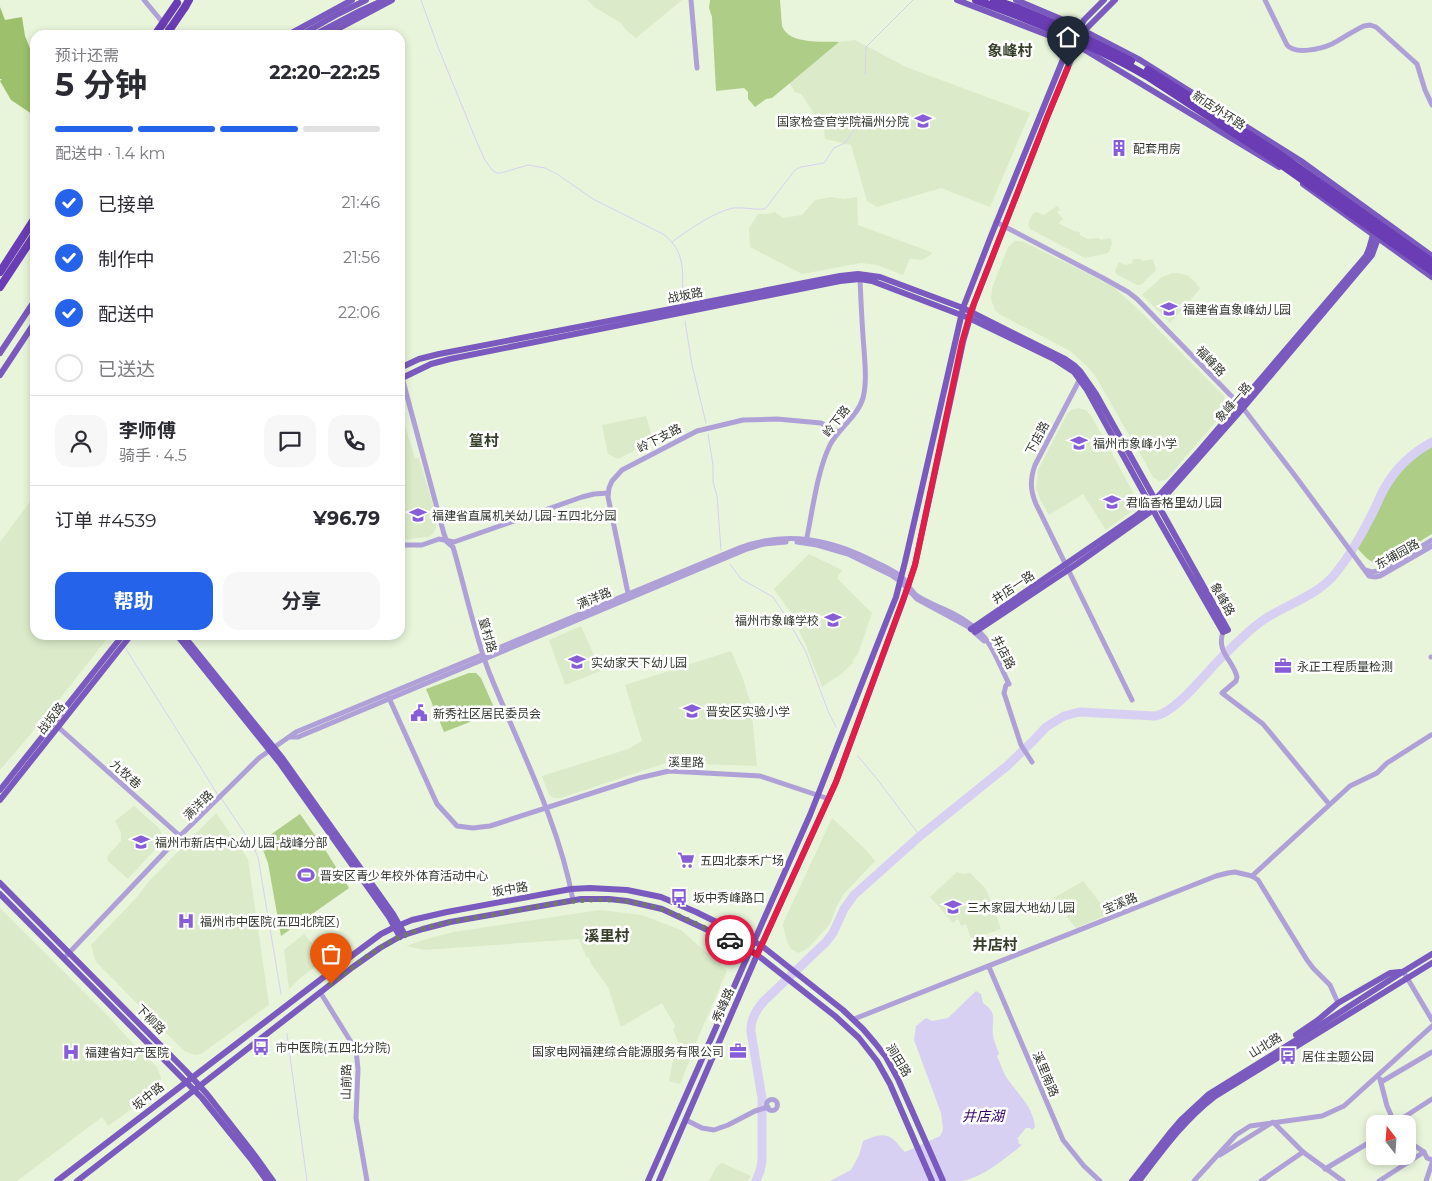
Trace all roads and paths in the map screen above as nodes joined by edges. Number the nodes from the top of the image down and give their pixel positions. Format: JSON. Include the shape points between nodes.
{"nodes":[{"id":1,"x":144,"y":0,"type":"edge"},
{"id":2,"x":352,"y":0,"type":"edge"},
{"id":3,"x":366,"y":0,"type":"edge"},
{"id":4,"x":384,"y":0,"type":"edge"},
{"id":5,"x":392,"y":0,"type":"edge"},
{"id":6,"x":690,"y":0,"type":"edge"},
{"id":7,"x":957,"y":0,"type":"edge"},
{"id":8,"x":976,"y":0,"type":"edge"},
{"id":9,"x":994,"y":0,"type":"edge"},
{"id":10,"x":1016,"y":0,"type":"edge"},
{"id":11,"x":1104,"y":0,"type":"edge"},
{"id":12,"x":1115,"y":0,"type":"edge"},
{"id":13,"x":1265,"y":0,"type":"edge"},
{"id":14,"x":177,"y":1,"type":"edge"},
{"id":15,"x":187,"y":4,"type":"edge"},
{"id":16,"x":1082,"y":29,"type":"junction"},
{"id":17,"x":158,"y":30,"type":"edge"},
{"id":18,"x":169,"y":30,"type":"edge"},
{"id":19,"x":170,"y":30,"type":"edge"},
{"id":20,"x":297,"y":30,"type":"edge"},
{"id":21,"x":310,"y":30,"type":"edge"},
{"id":22,"x":324,"y":30,"type":"edge"},
{"id":23,"x":335,"y":30,"type":"edge"},
{"id":24,"x":1070,"y":44,"type":"junction"},
{"id":25,"x":1077,"y":46,"type":"junction"},
{"id":26,"x":697,"y":68,"type":"dead end"},
{"id":27,"x":1432,"y":105,"type":"edge"},
{"id":28,"x":1381,"y":219,"type":"junction"},
{"id":29,"x":996,"y":222,"type":"junction"},
{"id":30,"x":30,"y":226,"type":"edge"},
{"id":31,"x":1004,"y":226,"type":"junction"},
{"id":32,"x":1376,"y":237,"type":"junction"},
{"id":33,"x":30,"y":242,"type":"edge"},
{"id":34,"x":1432,"y":256,"type":"edge"},
{"id":35,"x":1432,"y":262,"type":"edge"},
{"id":36,"x":1432,"y":271,"type":"edge"},
{"id":37,"x":0,"y":272,"type":"edge"},
{"id":38,"x":1432,"y":277,"type":"edge"},
{"id":39,"x":860,"y":280,"type":"junction"},
{"id":40,"x":0,"y":287,"type":"edge"},
{"id":41,"x":30,"y":308,"type":"edge"},
{"id":42,"x":962,"y":311,"type":"junction"},
{"id":43,"x":970,"y":315,"type":"junction"},
{"id":44,"x":30,"y":330,"type":"edge"},
{"id":45,"x":0,"y":353,"type":"edge"},
{"id":46,"x":405,"y":366,"type":"edge"},
{"id":47,"x":0,"y":375,"type":"edge"},
{"id":48,"x":405,"y":376,"type":"edge"},
{"id":49,"x":1082,"y":377,"type":"junction"},
{"id":50,"x":405,"y":392,"type":"edge"},
{"id":51,"x":1241,"y":406,"type":"junction"},
{"id":52,"x":838,"y":432,"type":"junction"},
{"id":53,"x":608,"y":493,"type":"junction"},
{"id":54,"x":1154,"y":505,"type":"junction"},
{"id":55,"x":1432,"y":540,"type":"edge"},
{"id":56,"x":806,"y":541,"type":"junction"},
{"id":57,"x":447,"y":542,"type":"junction"},
{"id":58,"x":405,"y":545,"type":"edge"},
{"id":59,"x":1432,"y":546,"type":"edge"},
{"id":60,"x":1068,"y":567,"type":"junction"},
{"id":61,"x":1363,"y":568,"type":"junction"},
{"id":62,"x":901,"y":580,"type":"junction"},
{"id":63,"x":908,"y":587,"type":"junction"},
{"id":64,"x":629,"y":596,"type":"junction"},
{"id":65,"x":975,"y":629,"type":"junction"},
{"id":66,"x":1223,"y":632,"type":"joint"},
{"id":67,"x":122,"y":640,"type":"edge"},
{"id":68,"x":181,"y":640,"type":"edge"},
{"id":69,"x":187,"y":640,"type":"edge"},
{"id":70,"x":117,"y":647,"type":"junction"},
{"id":71,"x":484,"y":657,"type":"junction"},
{"id":72,"x":389,"y":698,"type":"junction"},
{"id":73,"x":1132,"y":700,"type":"dead end"},
{"id":74,"x":58,"y":727,"type":"junction"},
{"id":75,"x":1430,"y":735,"type":"dead end"},
{"id":76,"x":290,"y":737,"type":"junction"},
{"id":77,"x":272,"y":749,"type":"junction"},
{"id":78,"x":1032,"y":762,"type":"dead end"},
{"id":79,"x":0,"y":790,"type":"edge"},
{"id":80,"x":818,"y":796,"type":"junction"},
{"id":81,"x":828,"y":799,"type":"junction"},
{"id":82,"x":0,"y":800,"type":"edge"},
{"id":83,"x":1329,"y":804,"type":"junction"},
{"id":84,"x":545,"y":808,"type":"junction"},
{"id":85,"x":180,"y":836,"type":"junction"},
{"id":86,"x":1252,"y":876,"type":"junction"},
{"id":87,"x":0,"y":883,"type":"edge"},
{"id":88,"x":570,"y":889,"type":"junction"},
{"id":89,"x":0,"y":894,"type":"edge"},
{"id":90,"x":573,"y":900,"type":"junction"},
{"id":91,"x":397,"y":926,"type":"junction"},
{"id":92,"x":402,"y":936,"type":"junction"},
{"id":93,"x":755,"y":941,"type":"junction"},
{"id":94,"x":762,"y":946,"type":"junction"},
{"id":95,"x":751,"y":950,"type":"junction"},
{"id":96,"x":1432,"y":954,"type":"edge"},
{"id":97,"x":757,"y":955,"type":"junction"},
{"id":98,"x":66,"y":956,"type":"junction"},
{"id":99,"x":1432,"y":963,"type":"edge"},
{"id":100,"x":989,"y":967,"type":"junction"},
{"id":101,"x":1403,"y":971,"type":"junction"},
{"id":102,"x":1408,"y":978,"type":"junction"},
{"id":103,"x":320,"y":992,"type":"junction"},
{"id":104,"x":1338,"y":1003,"type":"junction"},
{"id":105,"x":854,"y":1019,"type":"junction"},
{"id":106,"x":1432,"y":1020,"type":"edge"},
{"id":107,"x":1432,"y":1026,"type":"edge"},
{"id":108,"x":1432,"y":1052,"type":"edge"},
{"id":109,"x":1267,"y":1057,"type":"junction"},
{"id":110,"x":1379,"y":1074,"type":"junction"},
{"id":111,"x":189,"y":1079,"type":"junction"},
{"id":112,"x":1381,"y":1082,"type":"junction"},
{"id":113,"x":197,"y":1088,"type":"junction"},
{"id":114,"x":1432,"y":1099,"type":"edge"},
{"id":115,"x":768,"y":1108,"type":"dead end"},
{"id":116,"x":1391,"y":1115,"type":"edge"},
{"id":117,"x":1407,"y":1115,"type":"edge"},
{"id":118,"x":686,"y":1120,"type":"junction"},
{"id":119,"x":1273,"y":1122,"type":"junction"},
{"id":120,"x":1366,"y":1144,"type":"edge"},
{"id":121,"x":1416,"y":1147,"type":"edge"},
{"id":122,"x":1303,"y":1152,"type":"junction"},
{"id":123,"x":1430,"y":1158,"type":"edge"},
{"id":124,"x":1214,"y":1159,"type":"junction"},
{"id":125,"x":1325,"y":1169,"type":"junction"},
{"id":126,"x":57,"y":1181,"type":"edge"},
{"id":127,"x":76,"y":1181,"type":"edge"},
{"id":128,"x":267,"y":1181,"type":"edge"},
{"id":129,"x":273,"y":1181,"type":"edge"},
{"id":130,"x":367,"y":1181,"type":"edge"},
{"id":131,"x":648,"y":1181,"type":"edge"},
{"id":132,"x":660,"y":1181,"type":"edge"},
{"id":133,"x":932,"y":1181,"type":"edge"},
{"id":134,"x":943,"y":1181,"type":"edge"},
{"id":135,"x":1100,"y":1181,"type":"edge"},
{"id":136,"x":1132,"y":1181,"type":"edge"},
{"id":137,"x":1139,"y":1181,"type":"edge"},
{"id":138,"x":1194,"y":1181,"type":"edge"},
{"id":139,"x":1261,"y":1181,"type":"edge"},
{"id":140,"x":1343,"y":1181,"type":"edge"},
{"id":141,"x":1378,"y":1181,"type":"edge"},
{"id":142,"x":1426,"y":1181,"type":"edge"}],
"edges":[{"from":1,"to":19,"type":"street"},
{"from":2,"to":20,"type":"main road"},
{"from":3,"to":21,"type":"main road"},
{"from":4,"to":22,"type":"main road"},
{"from":5,"to":23,"type":"main road"},
{"from":6,"to":26,"type":"street"},
{"from":7,"to":24,"type":"main road"},
{"from":8,"to":36,"type":"highway","name":"新店外环路","bridge":true,"via":[[1054,31],[1147,76],[1272,158]]},
{"from":9,"to":35,"type":"highway","name":"新店外环路","bridge":true,"via":[[1060,26],[1131,60],[1276,152]]},
{"from":10,"to":16,"type":"main road"},
{"from":11,"to":16,"type":"main road","via":[[1084,20]]},
{"from":12,"to":16,"type":"main road","name":"秀峰路"},
{"from":13,"to":27,"type":"street","via":[[1287,45],[1295,51],[1329,45],[1364,26],[1376,26],[1417,64]]},
{"from":14,"to":17,"type":"highway","bridge":true},
{"from":15,"to":18,"type":"highway","bridge":true},
{"from":16,"to":24,"type":"main road","name":"秀峰路"},
{"from":16,"to":25,"type":"main road","name":"秀峰路"},
{"from":16,"to":28,"type":"main road","via":[[1140,60],[1301,162]]},
{"from":24,"to":25,"type":"main road"},
{"from":24,"to":29,"type":"main road","name":"秀峰路"},
{"from":25,"to":31,"type":"main road","name":"秀峰路"},
{"from":25,"to":32,"type":"main road","via":[[1275,164]]},
{"from":28,"to":32,"type":"main road","name":"象峰一路"},
{"from":28,"to":34,"type":"main road"},
{"from":29,"to":31,"type":"street","name":"福峰路"},
{"from":29,"to":42,"type":"main road","name":"秀峰路"},
{"from":30,"to":37,"type":"highway"},
{"from":31,"to":43,"type":"main road","name":"秀峰路"},
{"from":31,"to":51,"type":"street","name":"福峰路","via":[[1128,292]]},
{"from":32,"to":38,"type":"main road"},
{"from":32,"to":51,"type":"main road","name":"象峰一路","via":[[1366,256]]},
{"from":33,"to":40,"type":"highway"},
{"from":39,"to":42,"type":"main road","name":"战坂路","via":[[872,281]]},
{"from":39,"to":48,"type":"main road","name":"战坂路","via":[[840,281],[450,358]]},
{"from":39,"to":52,"type":"street","name":"岭下路","via":[[865,386],[860,406]]},
{"from":41,"to":45,"type":"main road"},
{"from":42,"to":43,"type":"main road","name":"战坂路"},
{"from":42,"to":46,"type":"main road","name":"战坂路","via":[[880,277],[849,275],[439,354]]},
{"from":42,"to":62,"type":"main road","name":"秀峰路"},
{"from":43,"to":49,"type":"main road","name":"象峰路"},
{"from":43,"to":63,"type":"main road","name":"秀峰路"},
{"from":44,"to":47,"type":"main road"},
{"from":49,"to":54,"type":"main road","name":"象峰路"},
{"from":49,"to":60,"type":"street","name":"下店路","via":[[1034,465],[1031,479],[1035,500]]},
{"from":50,"to":57,"type":"street","name":"篁村路"},
{"from":51,"to":54,"type":"main road","name":"象峰一路"},
{"from":51,"to":61,"type":"street","name":"福峰路"},
{"from":52,"to":53,"type":"street","name":"岭下支路","via":[[821,423],[777,418],[744,420],[697,431],[626,467],[612,480]]},
{"from":52,"to":56,"type":"street","name":"岭下路","via":[[824,458]]},
{"from":53,"to":57,"type":"street","via":[[582,497]]},
{"from":53,"to":64,"type":"street"},
{"from":54,"to":60,"type":"main road","name":"象峰一路"},
{"from":54,"to":66,"type":"main road","name":"象峰路"},
{"from":55,"to":61,"type":"street","name":"东埔园路","via":[[1381,571]]},
{"from":56,"to":62,"type":"street","name":"满洋路","via":[[831,544],[857,553],[892,570]]},
{"from":56,"to":64,"type":"street","name":"满洋路","via":[[752,547]]},
{"from":57,"to":58,"type":"street","via":[[439,539],[422,545]]},
{"from":57,"to":71,"type":"street","name":"篁村路","via":[[453,547]]},
{"from":59,"to":61,"type":"street","name":"东埔园路","via":[[1377,577],[1369,576]]},
{"from":60,"to":65,"type":"main road","name":"井店一路"},
{"from":60,"to":73,"type":"street","name":"下店路"},
{"from":62,"to":63,"type":"street","name":"满洋路"},
{"from":62,"to":80,"type":"main road","name":"秀峰路"},
{"from":63,"to":65,"type":"street","name":"井店路","via":[[917,600]]},
{"from":63,"to":81,"type":"main road","name":"秀峰路"},
{"from":64,"to":71,"type":"street","name":"满洋路"},
{"from":65,"to":78,"type":"street","name":"井店路","via":[[1006,685],[1004,693],[1022,747]]},
{"from":66,"to":83,"type":"street","via":[[1222,650],[1237,678],[1222,693],[1263,724]]},
{"from":67,"to":70,"type":"main road"},
{"from":68,"to":77,"type":"main road"},
{"from":69,"to":77,"type":"main road"},
{"from":70,"to":74,"type":"main road","name":"战坂路"},
{"from":70,"to":79,"type":"main road","name":"战坂路"},
{"from":71,"to":72,"type":"street","name":"满洋路"},
{"from":71,"to":76,"type":"street","name":"满洋路"},
{"from":71,"to":84,"type":"street","name":"篁村路"},
{"from":72,"to":76,"type":"street","name":"满洋路","via":[[298,737]]},
{"from":72,"to":84,"type":"street","name":"溪里路","via":[[436,804],[457,826],[490,826]]},
{"from":74,"to":82,"type":"main road","name":"战坂路"},
{"from":74,"to":85,"type":"street","name":"九牧巷"},
{"from":75,"to":83,"type":"street","via":[[1377,772],[1352,785]]},
{"from":76,"to":77,"type":"street","name":"满洋路"},
{"from":77,"to":85,"type":"street","name":"满洋路"},
{"from":77,"to":91,"type":"main road"},
{"from":80,"to":81,"type":"street","name":"溪里路"},
{"from":80,"to":84,"type":"street","name":"溪里路","via":[[760,776],[669,771]]},
{"from":80,"to":93,"type":"main road","name":"秀峰路"},
{"from":81,"to":94,"type":"main road","name":"秀峰路"},
{"from":83,"to":86,"type":"street"},
{"from":84,"to":88,"type":"street","name":"篁村路"},
{"from":85,"to":98,"type":"street","name":"满洋路"},
{"from":86,"to":100,"type":"street","name":"宝溪路","via":[[1232,872],[1216,876]]},
{"from":86,"to":104,"type":"street","via":[[1260,883],[1310,964],[1330,985]]},
{"from":87,"to":98,"type":"main road","name":"下柳路"},
{"from":88,"to":90,"type":"street","name":"篁村路"},
{"from":88,"to":91,"type":"main road","name":"坂中路","via":[[447,912]]},
{"from":88,"to":93,"type":"main road","name":"坂中路","via":[[627,890],[660,897]]},
{"from":89,"to":98,"type":"main road","name":"下柳路"},
{"from":90,"to":92,"type":"main road","name":"坂中路","via":[[450,922]]},
{"from":90,"to":95,"type":"main road","name":"坂中路","via":[[617,900],[648,905]]},
{"from":91,"to":92,"type":"main road"},
{"from":91,"to":111,"type":"main road","name":"坂中路","via":[[368,943]]},
{"from":92,"to":103,"type":"main road","name":"坂中路","via":[[370,954]]},
{"from":93,"to":94,"type":"main road","name":"坂中路"},
{"from":93,"to":95,"type":"main road","name":"秀峰路"},
{"from":94,"to":97,"type":"main road","name":"秀峰路"},
{"from":94,"to":105,"type":"main road","name":"涧田路"},
{"from":95,"to":97,"type":"main road"},
{"from":95,"to":131,"type":"main road","name":"秀峰路"},
{"from":96,"to":101,"type":"main road","name":"山北路"},
{"from":97,"to":118,"type":"main road","name":"秀峰路"},
{"from":97,"to":133,"type":"main road","name":"涧田路","via":[[842,1021],[877,1061],[893,1089]]},
{"from":98,"to":111,"type":"main road","name":"下柳路"},
{"from":99,"to":102,"type":"main road","name":"山北路"},
{"from":100,"to":105,"type":"street","name":"宝溪路"},
{"from":100,"to":135,"type":"street","name":"溪里南路","via":[[1064,1140]]},
{"from":101,"to":102,"type":"street"},
{"from":101,"to":104,"type":"main road","via":[[1390,973]]},
{"from":101,"to":109,"type":"main road","name":"山北路"},
{"from":102,"to":106,"type":"street"},
{"from":102,"to":137,"type":"main road","name":"山北路","via":[[1214,1097],[1180,1128]]},
{"from":103,"to":113,"type":"main road","name":"坂中路"},
{"from":103,"to":130,"type":"street","name":"山前路","via":[[356,1050],[356,1118]]},
{"from":104,"to":109,"type":"main road"},
{"from":105,"to":134,"type":"main road","name":"涧田路","via":[[894,1071]]},
{"from":107,"to":110,"type":"street"},
{"from":108,"to":112,"type":"street"},
{"from":109,"to":136,"type":"main road","name":"山北路","via":[[1192,1109]]},
{"from":110,"to":112,"type":"street"},
{"from":110,"to":119,"type":"street","via":[[1348,1103],[1332,1112]]},
{"from":111,"to":113,"type":"main road","name":"下柳路"},
{"from":111,"to":126,"type":"main road","name":"坂中路"},
{"from":112,"to":116,"type":"street"},
{"from":113,"to":127,"type":"main road","name":"坂中路"},
{"from":113,"to":128,"type":"main road","name":"下柳路"},
{"from":113,"to":129,"type":"main road","name":"下柳路"},
{"from":114,"to":117,"type":"street"},
{"from":115,"to":118,"type":"street","via":[[754,1111],[714,1130]]},
{"from":118,"to":132,"type":"main road","name":"秀峰路"},
{"from":119,"to":122,"type":"street"},
{"from":119,"to":124,"type":"street"},
{"from":119,"to":124,"type":"street","via":[[1242,1130]]},
{"from":120,"to":125,"type":"street"},
{"from":121,"to":123,"type":"street"},
{"from":122,"to":125,"type":"street"},
{"from":122,"to":139,"type":"street"},
{"from":123,"to":141,"type":"street"},
{"from":123,"to":142,"type":"street"},
{"from":124,"to":138,"type":"street"},
{"from":125,"to":140,"type":"street"}]}
